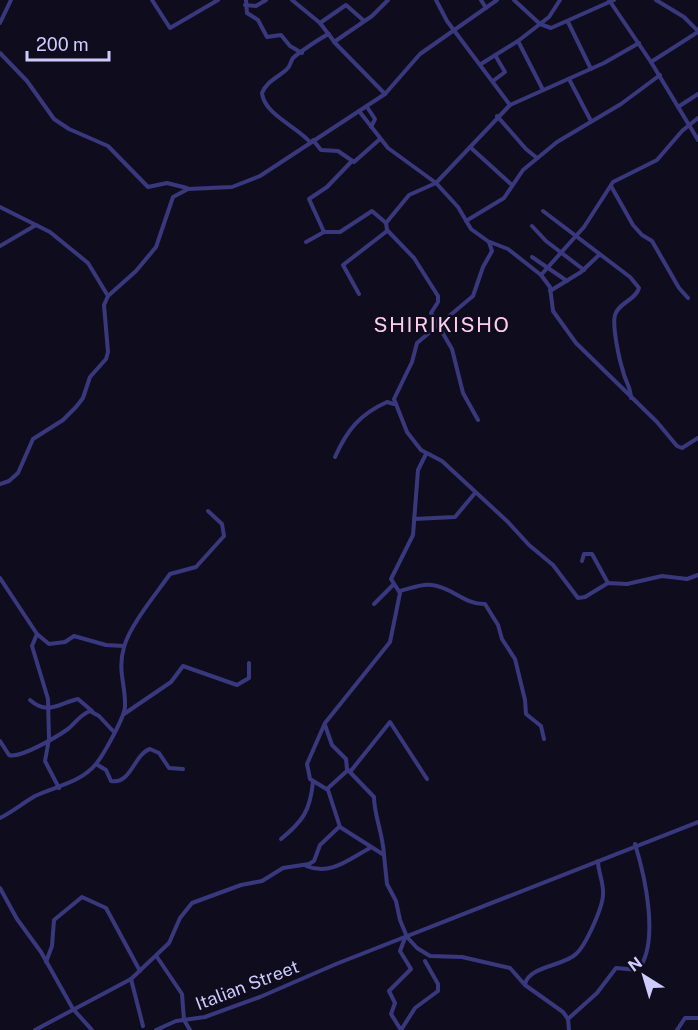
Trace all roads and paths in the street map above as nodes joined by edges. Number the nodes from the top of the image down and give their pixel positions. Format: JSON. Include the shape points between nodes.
{"nodes":[{"id":1,"x":11,"y":0,"type":"edge"},
{"id":2,"x":152,"y":0,"type":"edge"},
{"id":3,"x":218,"y":0,"type":"edge"},
{"id":4,"x":266,"y":0,"type":"edge"},
{"id":5,"x":292,"y":0,"type":"edge"},
{"id":6,"x":388,"y":0,"type":"edge"},
{"id":7,"x":436,"y":0,"type":"edge"},
{"id":8,"x":481,"y":0,"type":"edge"},
{"id":9,"x":497,"y":0,"type":"edge"},
{"id":10,"x":514,"y":0,"type":"edge"},
{"id":11,"x":560,"y":0,"type":"edge"},
{"id":12,"x":656,"y":0,"type":"edge"},
{"id":13,"x":611,"y":1,"type":"edge"},
{"id":14,"x":246,"y":3,"type":"edge"},
{"id":15,"x":345,"y":3,"type":"edge"},
{"id":16,"x":486,"y":8,"type":"junction"},
{"id":17,"x":363,"y":20,"type":"junction"},
{"id":18,"x":568,"y":22,"type":"junction"},
{"id":19,"x":0,"y":23,"type":"edge"},
{"id":20,"x":320,"y":23,"type":"junction"},
{"id":21,"x":540,"y":24,"type":"junction"},
{"id":22,"x":453,"y":30,"type":"junction"},
{"id":23,"x":698,"y":32,"type":"edge"},
{"id":24,"x":329,"y":34,"type":"junction"},
{"id":25,"x":518,"y":41,"type":"junction"},
{"id":26,"x":334,"y":42,"type":"junction"},
{"id":27,"x":639,"y":44,"type":"junction"},
{"id":28,"x":0,"y":53,"type":"edge"},
{"id":29,"x":303,"y":53,"type":"junction"},
{"id":30,"x":495,"y":55,"type":"junction"},
{"id":31,"x":651,"y":62,"type":"junction"},
{"id":32,"x":481,"y":64,"type":"junction"},
{"id":33,"x":591,"y":69,"type":"junction"},
{"id":34,"x":660,"y":75,"type":"junction"},
{"id":35,"x":569,"y":80,"type":"junction"},
{"id":36,"x":493,"y":81,"type":"junction"},
{"id":37,"x":543,"y":90,"type":"junction"},
{"id":38,"x":385,"y":94,"type":"junction"},
{"id":39,"x":698,"y":94,"type":"edge"},
{"id":40,"x":510,"y":105,"type":"junction"},
{"id":41,"x":367,"y":107,"type":"junction"},
{"id":42,"x":678,"y":107,"type":"junction"},
{"id":43,"x":359,"y":111,"type":"junction"},
{"id":44,"x":497,"y":116,"type":"junction"},
{"id":45,"x":698,"y":118,"type":"edge"},
{"id":46,"x":591,"y":121,"type":"junction"},
{"id":47,"x":688,"y":125,"type":"junction"},
{"id":48,"x":371,"y":127,"type":"junction"},
{"id":49,"x":380,"y":138,"type":"junction"},
{"id":50,"x":698,"y":140,"type":"edge"},
{"id":51,"x":311,"y":141,"type":"junction"},
{"id":52,"x":472,"y":146,"type":"junction"},
{"id":53,"x":537,"y":158,"type":"junction"},
{"id":54,"x":351,"y":162,"type":"junction"},
{"id":55,"x":436,"y":183,"type":"junction"},
{"id":56,"x":512,"y":185,"type":"junction"},
{"id":57,"x":611,"y":186,"type":"junction"},
{"id":58,"x":188,"y":189,"type":"junction"},
{"id":59,"x":0,"y":207,"type":"edge"},
{"id":60,"x":543,"y":211,"type":"dead end"},
{"id":61,"x":466,"y":221,"type":"junction"},
{"id":62,"x":386,"y":223,"type":"junction"},
{"id":63,"x":36,"y":225,"type":"junction"},
{"id":64,"x":532,"y":226,"type":"dead end"},
{"id":65,"x":387,"y":230,"type":"junction"},
{"id":66,"x":324,"y":232,"type":"junction"},
{"id":67,"x":575,"y":237,"type":"junction"},
{"id":68,"x":306,"y":242,"type":"dead end"},
{"id":69,"x":489,"y":242,"type":"junction"},
{"id":70,"x":0,"y":246,"type":"edge"},
{"id":71,"x":562,"y":254,"type":"junction"},
{"id":72,"x":598,"y":255,"type":"junction"},
{"id":73,"x":532,"y":256,"type":"dead end"},
{"id":74,"x":548,"y":268,"type":"junction"},
{"id":75,"x":584,"y":270,"type":"junction"},
{"id":76,"x":542,"y":275,"type":"junction"},
{"id":77,"x":567,"y":282,"type":"junction"},
{"id":78,"x":550,"y":291,"type":"junction"},
{"id":79,"x":359,"y":294,"type":"dead end"},
{"id":80,"x":108,"y":296,"type":"junction"},
{"id":81,"x":688,"y":298,"type":"dead end"},
{"id":82,"x":437,"y":326,"type":"junction"},
{"id":83,"x":631,"y":398,"type":"junction"},
{"id":84,"x":394,"y":405,"type":"junction"},
{"id":85,"x":478,"y":420,"type":"dead end"},
{"id":86,"x":698,"y":438,"type":"edge"},
{"id":87,"x":426,"y":454,"type":"junction"},
{"id":88,"x":335,"y":457,"type":"dead end"},
{"id":89,"x":0,"y":484,"type":"edge"},
{"id":90,"x":475,"y":493,"type":"junction"},
{"id":91,"x":208,"y":511,"type":"dead end"},
{"id":92,"x":414,"y":519,"type":"junction"},
{"id":93,"x":582,"y":561,"type":"dead end"},
{"id":94,"x":698,"y":575,"type":"edge"},
{"id":95,"x":0,"y":578,"type":"edge"},
{"id":96,"x":608,"y":583,"type":"junction"},
{"id":97,"x":393,"y":585,"type":"junction"},
{"id":98,"x":399,"y":591,"type":"junction"},
{"id":99,"x":374,"y":604,"type":"dead end"},
{"id":100,"x":37,"y":634,"type":"junction"},
{"id":101,"x":124,"y":646,"type":"junction"},
{"id":102,"x":249,"y":663,"type":"dead end"},
{"id":103,"x":30,"y":700,"type":"dead end"},
{"id":104,"x":48,"y":709,"type":"junction"},
{"id":105,"x":92,"y":711,"type":"junction"},
{"id":106,"x":123,"y":714,"type":"junction"},
{"id":107,"x":325,"y":723,"type":"junction"},
{"id":108,"x":114,"y":732,"type":"junction"},
{"id":109,"x":49,"y":739,"type":"junction"},
{"id":110,"x":544,"y":739,"type":"dead end"},
{"id":111,"x":0,"y":741,"type":"edge"},
{"id":112,"x":96,"y":764,"type":"junction"},
{"id":113,"x":183,"y":770,"type":"dead end"},
{"id":114,"x":349,"y":771,"type":"junction"},
{"id":115,"x":427,"y":779,"type":"dead end"},
{"id":116,"x":313,"y":782,"type":"junction"},
{"id":117,"x":59,"y":788,"type":"junction"},
{"id":118,"x":327,"y":789,"type":"junction"},
{"id":119,"x":0,"y":818,"type":"edge"},
{"id":120,"x":698,"y":822,"type":"edge"},
{"id":121,"x":340,"y":827,"type":"junction"},
{"id":122,"x":281,"y":839,"type":"dead end"},
{"id":123,"x":635,"y":844,"type":"junction"},
{"id":124,"x":371,"y":847,"type":"junction"},
{"id":125,"x":384,"y":855,"type":"junction"},
{"id":126,"x":598,"y":861,"type":"junction"},
{"id":127,"x":306,"y":865,"type":"junction"},
{"id":128,"x":0,"y":888,"type":"edge"},
{"id":129,"x":406,"y":938,"type":"junction"},
{"id":130,"x":157,"y":957,"type":"junction"},
{"id":131,"x":425,"y":961,"type":"dead end"},
{"id":132,"x":46,"y":962,"type":"junction"},
{"id":133,"x":140,"y":971,"type":"junction"},
{"id":134,"x":132,"y":979,"type":"junction"},
{"id":135,"x":525,"y":985,"type":"junction"},
{"id":136,"x":73,"y":1009,"type":"junction"},
{"id":137,"x":698,"y":1018,"type":"edge"},
{"id":138,"x":568,"y":1019,"type":"junction"},
{"id":139,"x":184,"y":1020,"type":"junction"},
{"id":140,"x":171,"y":1023,"type":"junction"},
{"id":141,"x":143,"y":1026,"type":"dead end"},
{"id":142,"x":35,"y":1030,"type":"edge"},
{"id":143,"x":92,"y":1030,"type":"edge"},
{"id":144,"x":156,"y":1030,"type":"edge"},
{"id":145,"x":175,"y":1030,"type":"edge"},
{"id":146,"x":190,"y":1030,"type":"edge"},
{"id":147,"x":401,"y":1030,"type":"edge"},
{"id":148,"x":569,"y":1030,"type":"edge"},
{"id":149,"x":677,"y":1030,"type":"edge"}],
"edges":[{"from":1,"to":19,"type":"street"},
{"from":2,"to":3,"type":"street","via":[[170,28]]},
{"from":4,"to":14,"type":"street","via":[[256,6]]},
{"from":5,"to":20,"type":"street"},
{"from":6,"to":17,"type":"street"},
{"from":7,"to":22,"type":"street"},
{"from":8,"to":16,"type":"street"},
{"from":9,"to":16,"type":"street"},
{"from":10,"to":21,"type":"street"},
{"from":11,"to":21,"type":"street"},
{"from":12,"to":23,"type":"street"},
{"from":13,"to":18,"type":"street"},
{"from":13,"to":27,"type":"street"},
{"from":14,"to":29,"type":"street","via":[[247,13],[258,20],[267,37],[281,34],[290,46]]},
{"from":15,"to":17,"type":"street"},
{"from":15,"to":20,"type":"street"},
{"from":16,"to":22,"type":"street"},
{"from":17,"to":26,"type":"street"},
{"from":18,"to":21,"type":"street","via":[[551,28]]},
{"from":18,"to":33,"type":"street"},
{"from":20,"to":24,"type":"street"},
{"from":21,"to":25,"type":"street"},
{"from":22,"to":32,"type":"street"},
{"from":22,"to":38,"type":"street","via":[[414,59]]},
{"from":23,"to":31,"type":"street"},
{"from":24,"to":26,"type":"street"},
{"from":24,"to":29,"type":"street"},
{"from":25,"to":30,"type":"street"},
{"from":25,"to":37,"type":"street"},
{"from":26,"to":38,"type":"street"},
{"from":27,"to":31,"type":"street"},
{"from":27,"to":33,"type":"street"},
{"from":28,"to":58,"type":"street","via":[[27,81],[54,119],[108,146],[148,187],[167,183]]},
{"from":29,"to":51,"type":"street","via":[[266,85],[262,96],[273,113]]},
{"from":30,"to":32,"type":"street"},
{"from":30,"to":36,"type":"street","via":[[505,72]]},
{"from":31,"to":34,"type":"street"},
{"from":32,"to":36,"type":"street"},
{"from":33,"to":35,"type":"street"},
{"from":34,"to":42,"type":"street"},
{"from":34,"to":46,"type":"street"},
{"from":35,"to":37,"type":"street"},
{"from":35,"to":46,"type":"street"},
{"from":36,"to":40,"type":"street"},
{"from":37,"to":40,"type":"street"},
{"from":38,"to":41,"type":"street"},
{"from":39,"to":42,"type":"street"},
{"from":40,"to":44,"type":"street"},
{"from":41,"to":43,"type":"street"},
{"from":41,"to":48,"type":"street","via":[[375,119]]},
{"from":42,"to":47,"type":"street"},
{"from":43,"to":48,"type":"street"},
{"from":43,"to":51,"type":"street"},
{"from":44,"to":52,"type":"street"},
{"from":44,"to":53,"type":"street"},
{"from":45,"to":47,"type":"street"},
{"from":46,"to":53,"type":"street"},
{"from":47,"to":50,"type":"street"},
{"from":47,"to":57,"type":"street","via":[[657,160]]},
{"from":48,"to":49,"type":"street"},
{"from":49,"to":54,"type":"street","via":[[357,162]]},
{"from":49,"to":55,"type":"street"},
{"from":51,"to":54,"type":"street","via":[[321,150],[338,150]]},
{"from":51,"to":58,"type":"street","via":[[260,176],[232,187]]},
{"from":52,"to":55,"type":"street"},
{"from":52,"to":56,"type":"street"},
{"from":53,"to":56,"type":"street"},
{"from":54,"to":66,"type":"street","via":[[327,187],[309,198]]},
{"from":55,"to":61,"type":"street"},
{"from":55,"to":62,"type":"street","via":[[409,195]]},
{"from":56,"to":61,"type":"street","via":[[494,206]]},
{"from":57,"to":67,"type":"street"},
{"from":57,"to":81,"type":"street","via":[[633,225],[652,241]]},
{"from":58,"to":80,"type":"street","via":[[171,200],[156,248]]},
{"from":59,"to":63,"type":"street"},
{"from":60,"to":67,"type":"street"},
{"from":61,"to":69,"type":"street"},
{"from":62,"to":65,"type":"street"},
{"from":62,"to":66,"type":"street","via":[[372,212],[340,232]]},
{"from":63,"to":70,"type":"street"},
{"from":63,"to":80,"type":"street","via":[[88,263]]},
{"from":64,"to":71,"type":"street"},
{"from":65,"to":79,"type":"street","via":[[382,238],[343,265]]},
{"from":65,"to":82,"type":"street","via":[[414,258],[438,297],[431,311]]},
{"from":66,"to":68,"type":"street"},
{"from":67,"to":71,"type":"street"},
{"from":67,"to":72,"type":"street"},
{"from":69,"to":76,"type":"street","via":[[508,249]]},
{"from":69,"to":82,"type":"street","via":[[491,254],[476,293]]},
{"from":71,"to":74,"type":"street"},
{"from":71,"to":75,"type":"street"},
{"from":72,"to":75,"type":"street"},
{"from":72,"to":83,"type":"street","via":[[639,288],[619,308],[614,319]]},
{"from":73,"to":74,"type":"street"},
{"from":74,"to":76,"type":"street"},
{"from":74,"to":77,"type":"street"},
{"from":75,"to":77,"type":"street"},
{"from":76,"to":78,"type":"street"},
{"from":77,"to":78,"type":"street"},
{"from":78,"to":83,"type":"street","via":[[553,311],[567,331]]},
{"from":80,"to":89,"type":"street","via":[[104,310],[106,359],[90,377],[76,407],[33,439],[18,473]]},
{"from":82,"to":84,"type":"street","via":[[417,343]]},
{"from":82,"to":85,"type":"street","via":[[452,349],[460,386]]},
{"from":83,"to":86,"type":"street","via":[[679,447]]},
{"from":84,"to":87,"type":"street","via":[[409,436]]},
{"from":84,"to":88,"type":"street","via":[[387,402],[362,416],[349,428]]},
{"from":87,"to":90,"type":"street","via":[[439,459]]},
{"from":87,"to":92,"type":"street","via":[[418,470]]},
{"from":90,"to":92,"type":"street","via":[[455,517]]},
{"from":90,"to":96,"type":"street","via":[[553,565],[574,596],[582,598]]},
{"from":91,"to":101,"type":"street","via":[[222,524],[223,539],[196,567],[169,575],[137,618]]},
{"from":92,"to":97,"type":"street","via":[[410,545],[392,576]]},
{"from":93,"to":96,"type":"street","via":[[584,554],[592,554]]},
{"from":94,"to":96,"type":"street","via":[[687,579],[662,576],[627,584]]},
{"from":95,"to":100,"type":"street"},
{"from":97,"to":98,"type":"street"},
{"from":97,"to":99,"type":"street"},
{"from":98,"to":107,"type":"street","via":[[390,642]]},
{"from":98,"to":110,"type":"street","via":[[431,584],[470,603],[485,604],[515,659],[526,714],[541,726]]},
{"from":100,"to":101,"type":"street","via":[[49,644],[74,636]]},
{"from":100,"to":104,"type":"street","via":[[32,646]]},
{"from":101,"to":106,"type":"street","via":[[120,670]]},
{"from":102,"to":106,"type":"street","via":[[249,678],[237,685],[183,666],[171,682]]},
{"from":103,"to":104,"type":"street"},
{"from":104,"to":105,"type":"street","via":[[78,699]]},
{"from":104,"to":109,"type":"street"},
{"from":105,"to":108,"type":"street"},
{"from":105,"to":109,"type":"street"},
{"from":106,"to":108,"type":"street"},
{"from":107,"to":114,"type":"street","via":[[332,745],[345,757]]},
{"from":107,"to":116,"type":"street","via":[[307,764]]},
{"from":108,"to":112,"type":"street"},
{"from":109,"to":111,"type":"street","via":[[14,757]]},
{"from":109,"to":117,"type":"street","via":[[45,761]]},
{"from":112,"to":113,"type":"street","via":[[103,767],[114,783],[124,778],[150,749],[159,753],[169,768]]},
{"from":112,"to":117,"type":"street"},
{"from":114,"to":115,"type":"street","via":[[390,722]]},
{"from":114,"to":118,"type":"street"},
{"from":114,"to":125,"type":"street","via":[[374,797]]},
{"from":116,"to":118,"type":"street"},
{"from":116,"to":122,"type":"street","via":[[311,802],[301,820]]},
{"from":117,"to":119,"type":"street","via":[[34,797]]},
{"from":118,"to":121,"type":"street"},
{"from":120,"to":123,"type":"street","name":"Italian Street"},
{"from":121,"to":124,"type":"street"},
{"from":121,"to":127,"type":"street","via":[[322,842],[314,861]]},
{"from":123,"to":126,"type":"street","name":"Italian Street"},
{"from":123,"to":138,"type":"street","via":[[647,910],[648,953],[638,970],[615,968],[597,993]]},
{"from":124,"to":125,"type":"street"},
{"from":124,"to":127,"type":"street","via":[[332,868],[318,870]]},
{"from":125,"to":129,"type":"street","via":[[387,884]]},
{"from":126,"to":129,"type":"street","name":"Italian Street"},
{"from":126,"to":135,"type":"street","via":[[602,899],[584,943],[575,955],[539,972]]},
{"from":127,"to":130,"type":"street","via":[[283,868],[262,880],[192,903]]},
{"from":128,"to":132,"type":"street"},
{"from":129,"to":135,"type":"street","via":[[430,956],[462,957],[507,967]]},
{"from":129,"to":139,"type":"street","name":"Italian Street","via":[[205,1017]]},
{"from":129,"to":147,"type":"street","via":[[400,951],[411,969],[389,991],[394,1003],[391,1014]]},
{"from":130,"to":133,"type":"street"},
{"from":130,"to":139,"type":"street","via":[[182,994]]},
{"from":131,"to":147,"type":"street","via":[[438,984],[438,992],[415,1008]]},
{"from":132,"to":133,"type":"street","via":[[54,920],[82,897],[106,908]]},
{"from":132,"to":136,"type":"street"},
{"from":133,"to":134,"type":"street"},
{"from":134,"to":136,"type":"street"},
{"from":134,"to":141,"type":"street"},
{"from":135,"to":138,"type":"street"},
{"from":136,"to":142,"type":"street"},
{"from":136,"to":143,"type":"street"},
{"from":137,"to":149,"type":"street","via":[[685,1018]]},
{"from":138,"to":148,"type":"street"},
{"from":139,"to":140,"type":"street","name":"Italian Street"},
{"from":139,"to":146,"type":"street"},
{"from":140,"to":144,"type":"street","name":"Italian Street"},
{"from":140,"to":145,"type":"street"}]}
